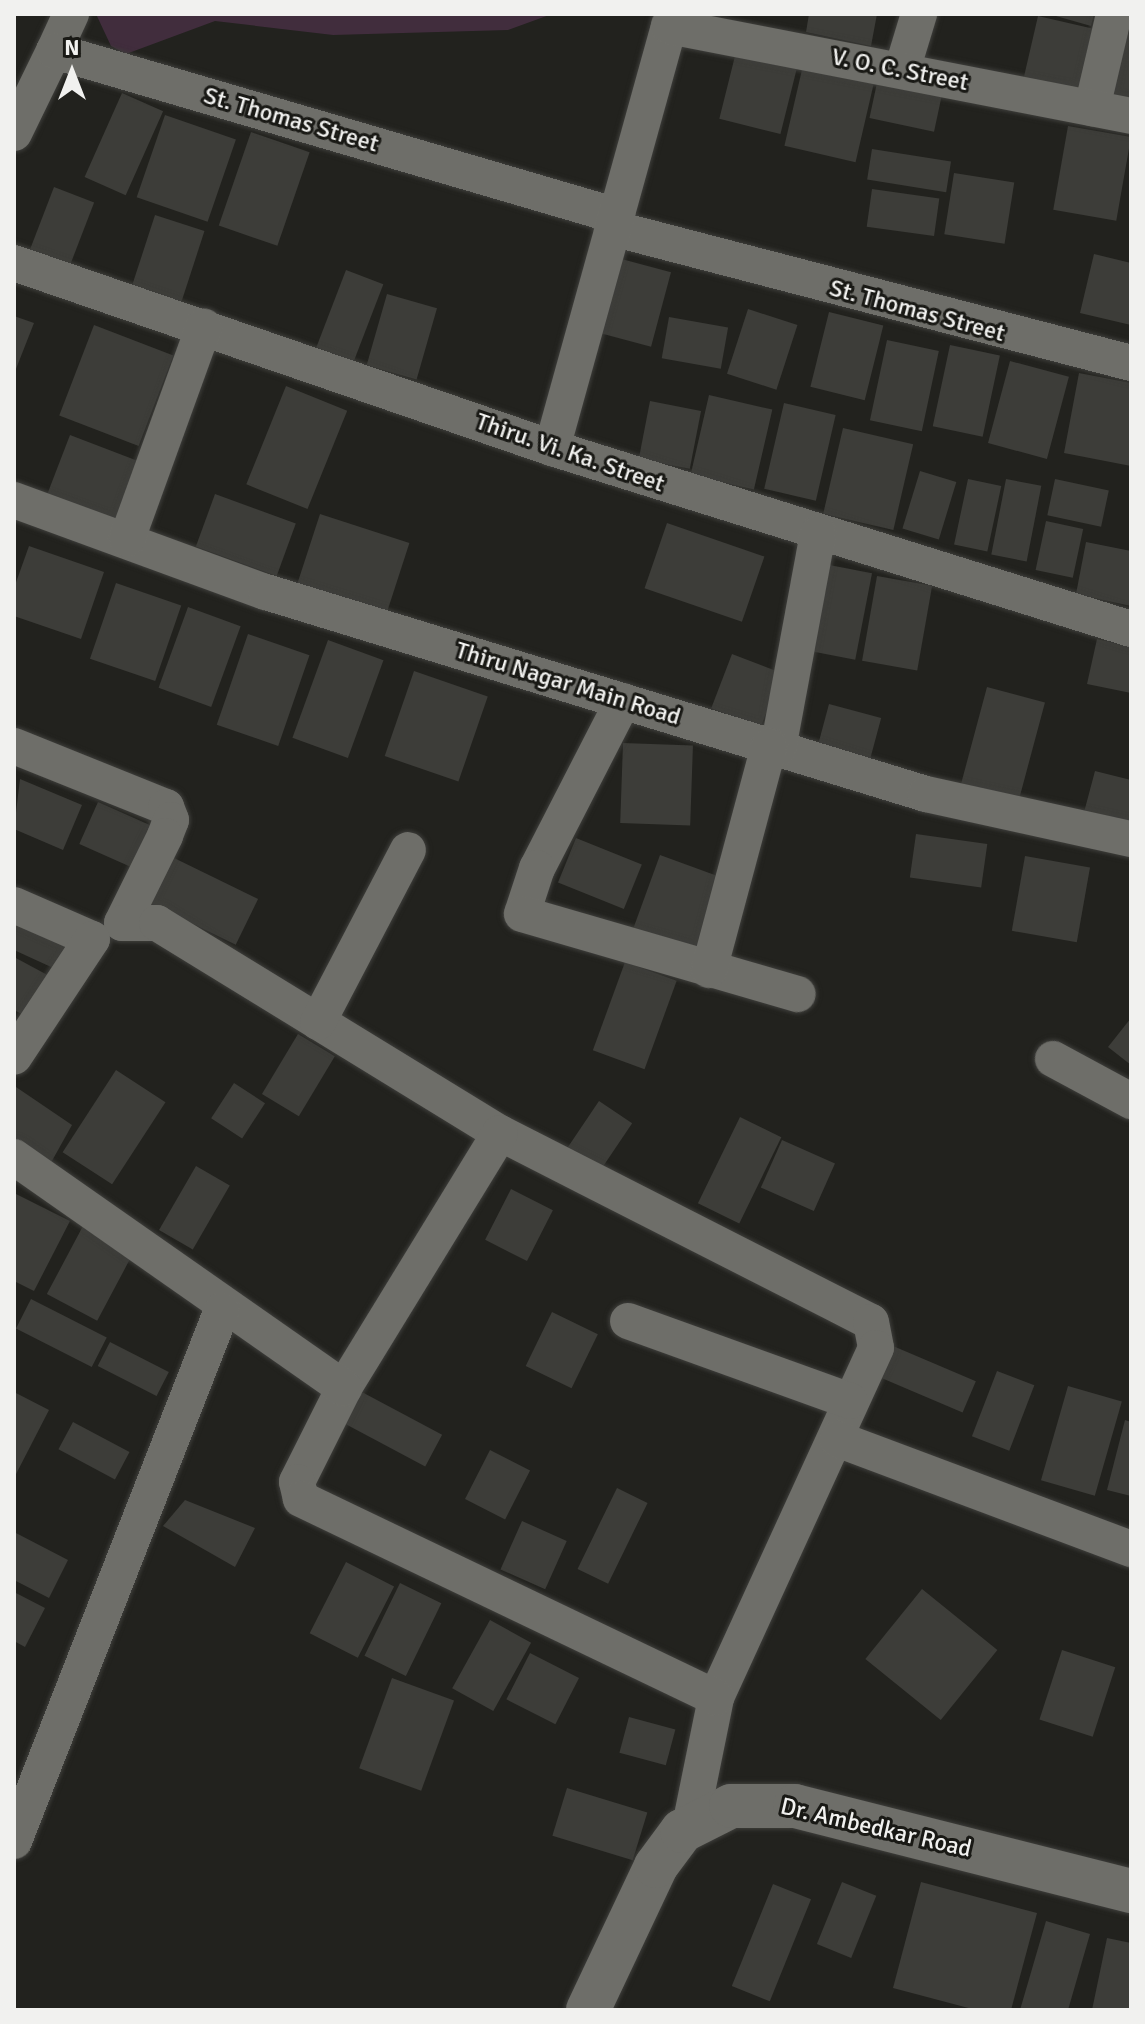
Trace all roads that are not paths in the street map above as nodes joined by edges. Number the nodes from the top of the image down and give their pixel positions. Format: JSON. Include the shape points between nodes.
{"nodes":[{"id":1,"x":71,"y":14,"type":"edge"},
{"id":2,"x":919,"y":14,"type":"edge"},
{"id":3,"x":1114,"y":14,"type":"edge"},
{"id":4,"x":54,"y":51,"type":"junction"},
{"id":5,"x":902,"y":70,"type":"junction"},
{"id":6,"x":1092,"y":108,"type":"junction"},
{"id":7,"x":1131,"y":116,"type":"edge"},
{"id":8,"x":14,"y":133,"type":"edge"},
{"id":9,"x":614,"y":222,"type":"junction"},
{"id":10,"x":14,"y":263,"type":"edge"},
{"id":11,"x":204,"y":326,"type":"junction"},
{"id":12,"x":1131,"y":363,"type":"edge"},
{"id":13,"x":552,"y":448,"type":"junction"},
{"id":14,"x":14,"y":500,"type":"edge"},
{"id":15,"x":818,"y":534,"type":"junction"},
{"id":16,"x":127,"y":539,"type":"junction"},
{"id":17,"x":1131,"y":629,"type":"edge"},
{"id":18,"x":623,"y":701,"type":"junction"},
{"id":19,"x":14,"y":746,"type":"edge"},
{"id":20,"x":774,"y":747,"type":"junction"},
{"id":21,"x":1131,"y":839,"type":"edge"},
{"id":22,"x":408,"y":850,"type":"dead end"},
{"id":23,"x":14,"y":905,"type":"edge"},
{"id":24,"x":709,"y":970,"type":"junction"},
{"id":25,"x":798,"y":994,"type":"dead end"},
{"id":26,"x":318,"y":1022,"type":"junction"},
{"id":27,"x":14,"y":1057,"type":"edge"},
{"id":28,"x":1053,"y":1059,"type":"dead end"},
{"id":29,"x":1131,"y":1101,"type":"edge"},
{"id":30,"x":500,"y":1133,"type":"junction"},
{"id":31,"x":14,"y":1157,"type":"edge"},
{"id":32,"x":222,"y":1310,"type":"junction"},
{"id":33,"x":628,"y":1321,"type":"dead end"},
{"id":34,"x":344,"y":1388,"type":"junction"},
{"id":35,"x":850,"y":1401,"type":"junction"},
{"id":36,"x":837,"y":1439,"type":"junction"},
{"id":37,"x":1131,"y":1549,"type":"edge"},
{"id":38,"x":716,"y":1698,"type":"junction"},
{"id":39,"x":690,"y":1826,"type":"junction"},
{"id":40,"x":14,"y":1841,"type":"edge"},
{"id":41,"x":1131,"y":1891,"type":"edge"},
{"id":42,"x":588,"y":2010,"type":"edge"}],
"edges":[{"from":1,"to":4,"type":"street"},
{"from":2,"to":5,"type":"street"},
{"from":3,"to":6,"type":"street"},
{"from":4,"to":8,"type":"street"},
{"from":4,"to":9,"type":"street","name":"St. Thomas Street"},
{"from":5,"to":6,"type":"street","name":"V. O. C. Street"},
{"from":5,"to":9,"type":"street","name":"V. O. C. Street","via":[[669,26]]},
{"from":6,"to":7,"type":"street","name":"V. O. C. Street"},
{"from":9,"to":12,"type":"street","name":"St. Thomas Street"},
{"from":9,"to":13,"type":"street"},
{"from":10,"to":11,"type":"street","name":"Thiru. Vi. Ka. Street"},
{"from":11,"to":13,"type":"street","name":"Thiru. Vi. Ka. Street"},
{"from":11,"to":16,"type":"street"},
{"from":13,"to":15,"type":"street","name":"Thiru. Vi. Ka. Street"},
{"from":14,"to":16,"type":"street","name":"Thiru Nagar Main Road"},
{"from":15,"to":17,"type":"street","name":"Thiru. Vi. Ka. Street"},
{"from":15,"to":20,"type":"street"},
{"from":16,"to":18,"type":"street","name":"Thiru Nagar Main Road","via":[[266,592]]},
{"from":18,"to":20,"type":"street","name":"Thiru Nagar Main Road"},
{"from":18,"to":24,"type":"street","via":[[537,868],[522,914]]},
{"from":19,"to":26,"type":"street","via":[[166,807],[165,836],[122,923],[157,923]]},
{"from":20,"to":21,"type":"street","name":"Thiru Nagar Main Road","via":[[926,794]]},
{"from":20,"to":24,"type":"street"},
{"from":22,"to":26,"type":"street"},
{"from":23,"to":27,"type":"street","via":[[92,939]]},
{"from":24,"to":25,"type":"street"},
{"from":26,"to":30,"type":"street"},
{"from":28,"to":29,"type":"street"},
{"from":30,"to":34,"type":"street"},
{"from":30,"to":35,"type":"street","via":[[871,1322],[876,1348]]},
{"from":31,"to":32,"type":"street"},
{"from":32,"to":34,"type":"street"},
{"from":32,"to":40,"type":"street"},
{"from":33,"to":35,"type":"street"},
{"from":34,"to":38,"type":"street","via":[[297,1482],[301,1499]]},
{"from":35,"to":36,"type":"street"},
{"from":36,"to":37,"type":"street"},
{"from":36,"to":38,"type":"street"},
{"from":38,"to":39,"type":"street"},
{"from":39,"to":41,"type":"street","name":"Dr. Ambedkar Road","via":[[731,1806],[795,1806]]},
{"from":39,"to":42,"type":"street","name":"Dr. Ambedkar Road","via":[[656,1866]]}]}
